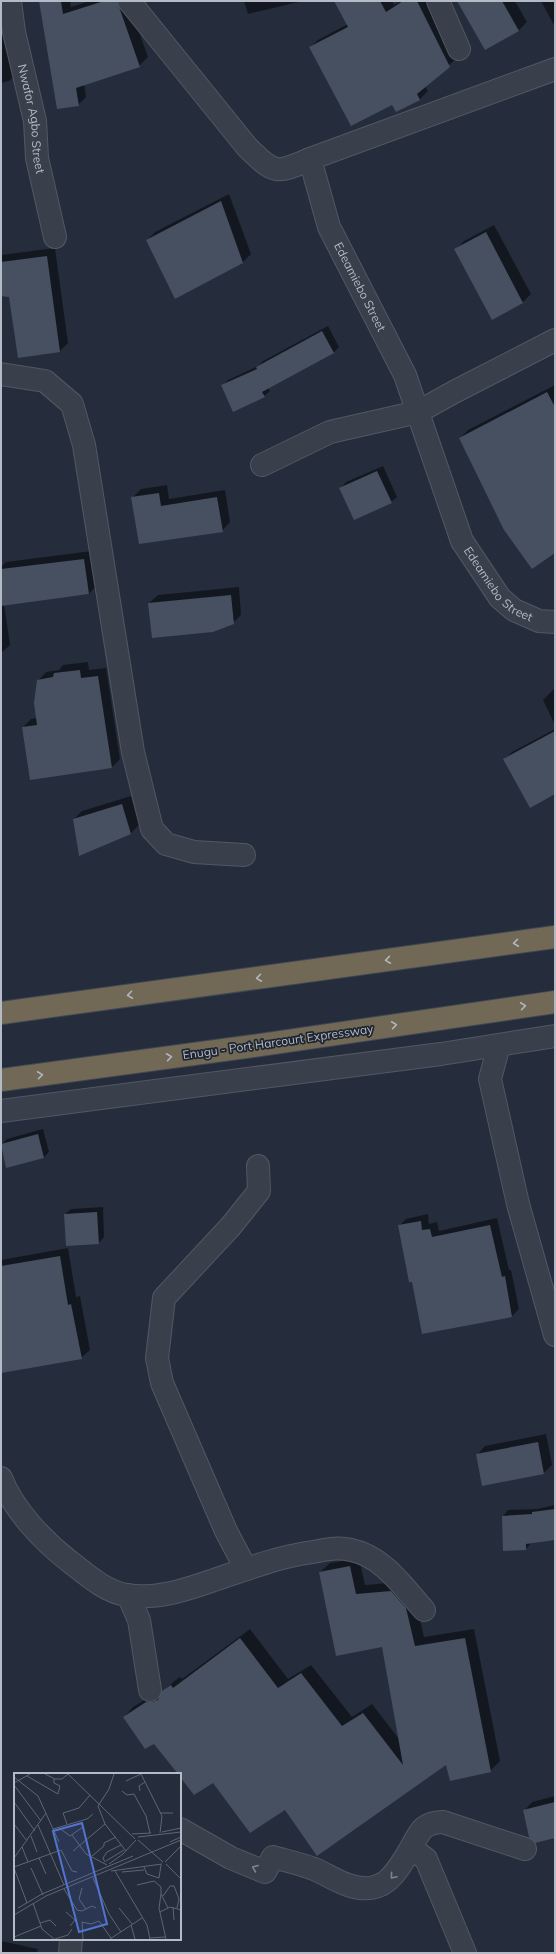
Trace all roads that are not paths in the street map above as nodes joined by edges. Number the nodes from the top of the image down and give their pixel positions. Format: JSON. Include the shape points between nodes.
{"nodes":[{"id":1,"x":10,"y":1,"type":"edge"},
{"id":2,"x":129,"y":1,"type":"edge"},
{"id":3,"x":438,"y":1,"type":"edge"},
{"id":4,"x":460,"y":49,"type":"dead end"},
{"id":5,"x":555,"y":69,"type":"edge"},
{"id":6,"x":310,"y":159,"type":"junction"},
{"id":7,"x":55,"y":237,"type":"dead end"},
{"id":8,"x":555,"y":340,"type":"edge"},
{"id":9,"x":1,"y":374,"type":"edge"},
{"id":10,"x":418,"y":412,"type":"junction"},
{"id":11,"x":262,"y":466,"type":"dead end"},
{"id":12,"x":555,"y":622,"type":"edge"},
{"id":13,"x":244,"y":855,"type":"dead end"},
{"id":14,"x":555,"y":938,"type":"edge"},
{"id":15,"x":555,"y":1002,"type":"edge"},
{"id":16,"x":1,"y":1013,"type":"edge"},
{"id":17,"x":555,"y":1036,"type":"edge"},
{"id":18,"x":499,"y":1045,"type":"junction"},
{"id":19,"x":1,"y":1080,"type":"edge"},
{"id":20,"x":1,"y":1111,"type":"edge"},
{"id":21,"x":258,"y":1166,"type":"dead end"},
{"id":22,"x":555,"y":1335,"type":"edge"},
{"id":23,"x":2,"y":1491,"type":"edge"},
{"id":24,"x":246,"y":1569,"type":"junction"},
{"id":25,"x":128,"y":1595,"type":"junction"},
{"id":26,"x":424,"y":1610,"type":"dead end"},
{"id":27,"x":150,"y":1690,"type":"dead end"},
{"id":28,"x":181,"y":1830,"type":"edge"},
{"id":29,"x":525,"y":1849,"type":"dead end"},
{"id":30,"x":418,"y":1854,"type":"junction"},
{"id":31,"x":72,"y":1940,"type":"edge"},
{"id":32,"x":70,"y":1953,"type":"edge"},
{"id":33,"x":465,"y":1953,"type":"edge"}],
"edges":[{"from":1,"to":7,"type":"street","name":"Nwafor Agbo Street","via":[[14,32],[35,121],[37,158]]},
{"from":2,"to":6,"type":"street","via":[[242,141],[266,165],[286,170]]},
{"from":3,"to":4,"type":"street"},
{"from":5,"to":6,"type":"street"},
{"from":6,"to":10,"type":"street","name":"Edeamiebo Street","via":[[329,228],[405,375]]},
{"from":8,"to":10,"type":"street"},
{"from":9,"to":13,"type":"street","via":[[45,381],[72,404],[84,445],[132,752],[152,829],[166,844],[194,852]]},
{"from":10,"to":11,"type":"street","via":[[330,432]]},
{"from":10,"to":12,"type":"street","name":"Edeamiebo Street","via":[[462,541],[479,569],[500,598],[514,610],[539,621]]},
{"from":14,"to":16,"type":"highway","one_way":true},
{"from":19,"to":15,"type":"highway","name":"Enugu - Port Harcourt Expressway","one_way":true},
{"from":17,"to":18,"type":"street"},
{"from":18,"to":20,"type":"street"},
{"from":18,"to":22,"type":"street","via":[[490,1079],[518,1204]]},
{"from":21,"to":24,"type":"street","via":[[259,1191],[231,1226],[164,1298],[157,1358],[162,1383],[226,1531]]},
{"from":23,"to":25,"type":"street","via":[[59,1553],[100,1584]]},
{"from":24,"to":25,"type":"street","via":[[169,1595]]},
{"from":24,"to":26,"type":"street","via":[[286,1556],[334,1548],[352,1550],[381,1564]]},
{"from":25,"to":27,"type":"street","via":[[138,1620]]},
{"from":30,"to":28,"type":"street","one_way":true,"via":[[399,1868],[388,1881],[370,1890],[348,1885],[314,1869],[273,1857],[265,1872],[231,1858]]},
{"from":29,"to":30,"type":"street","via":[[443,1822],[433,1822],[422,1828]]},
{"from":30,"to":33,"type":"street"},
{"from":31,"to":32,"type":"street"}]}
